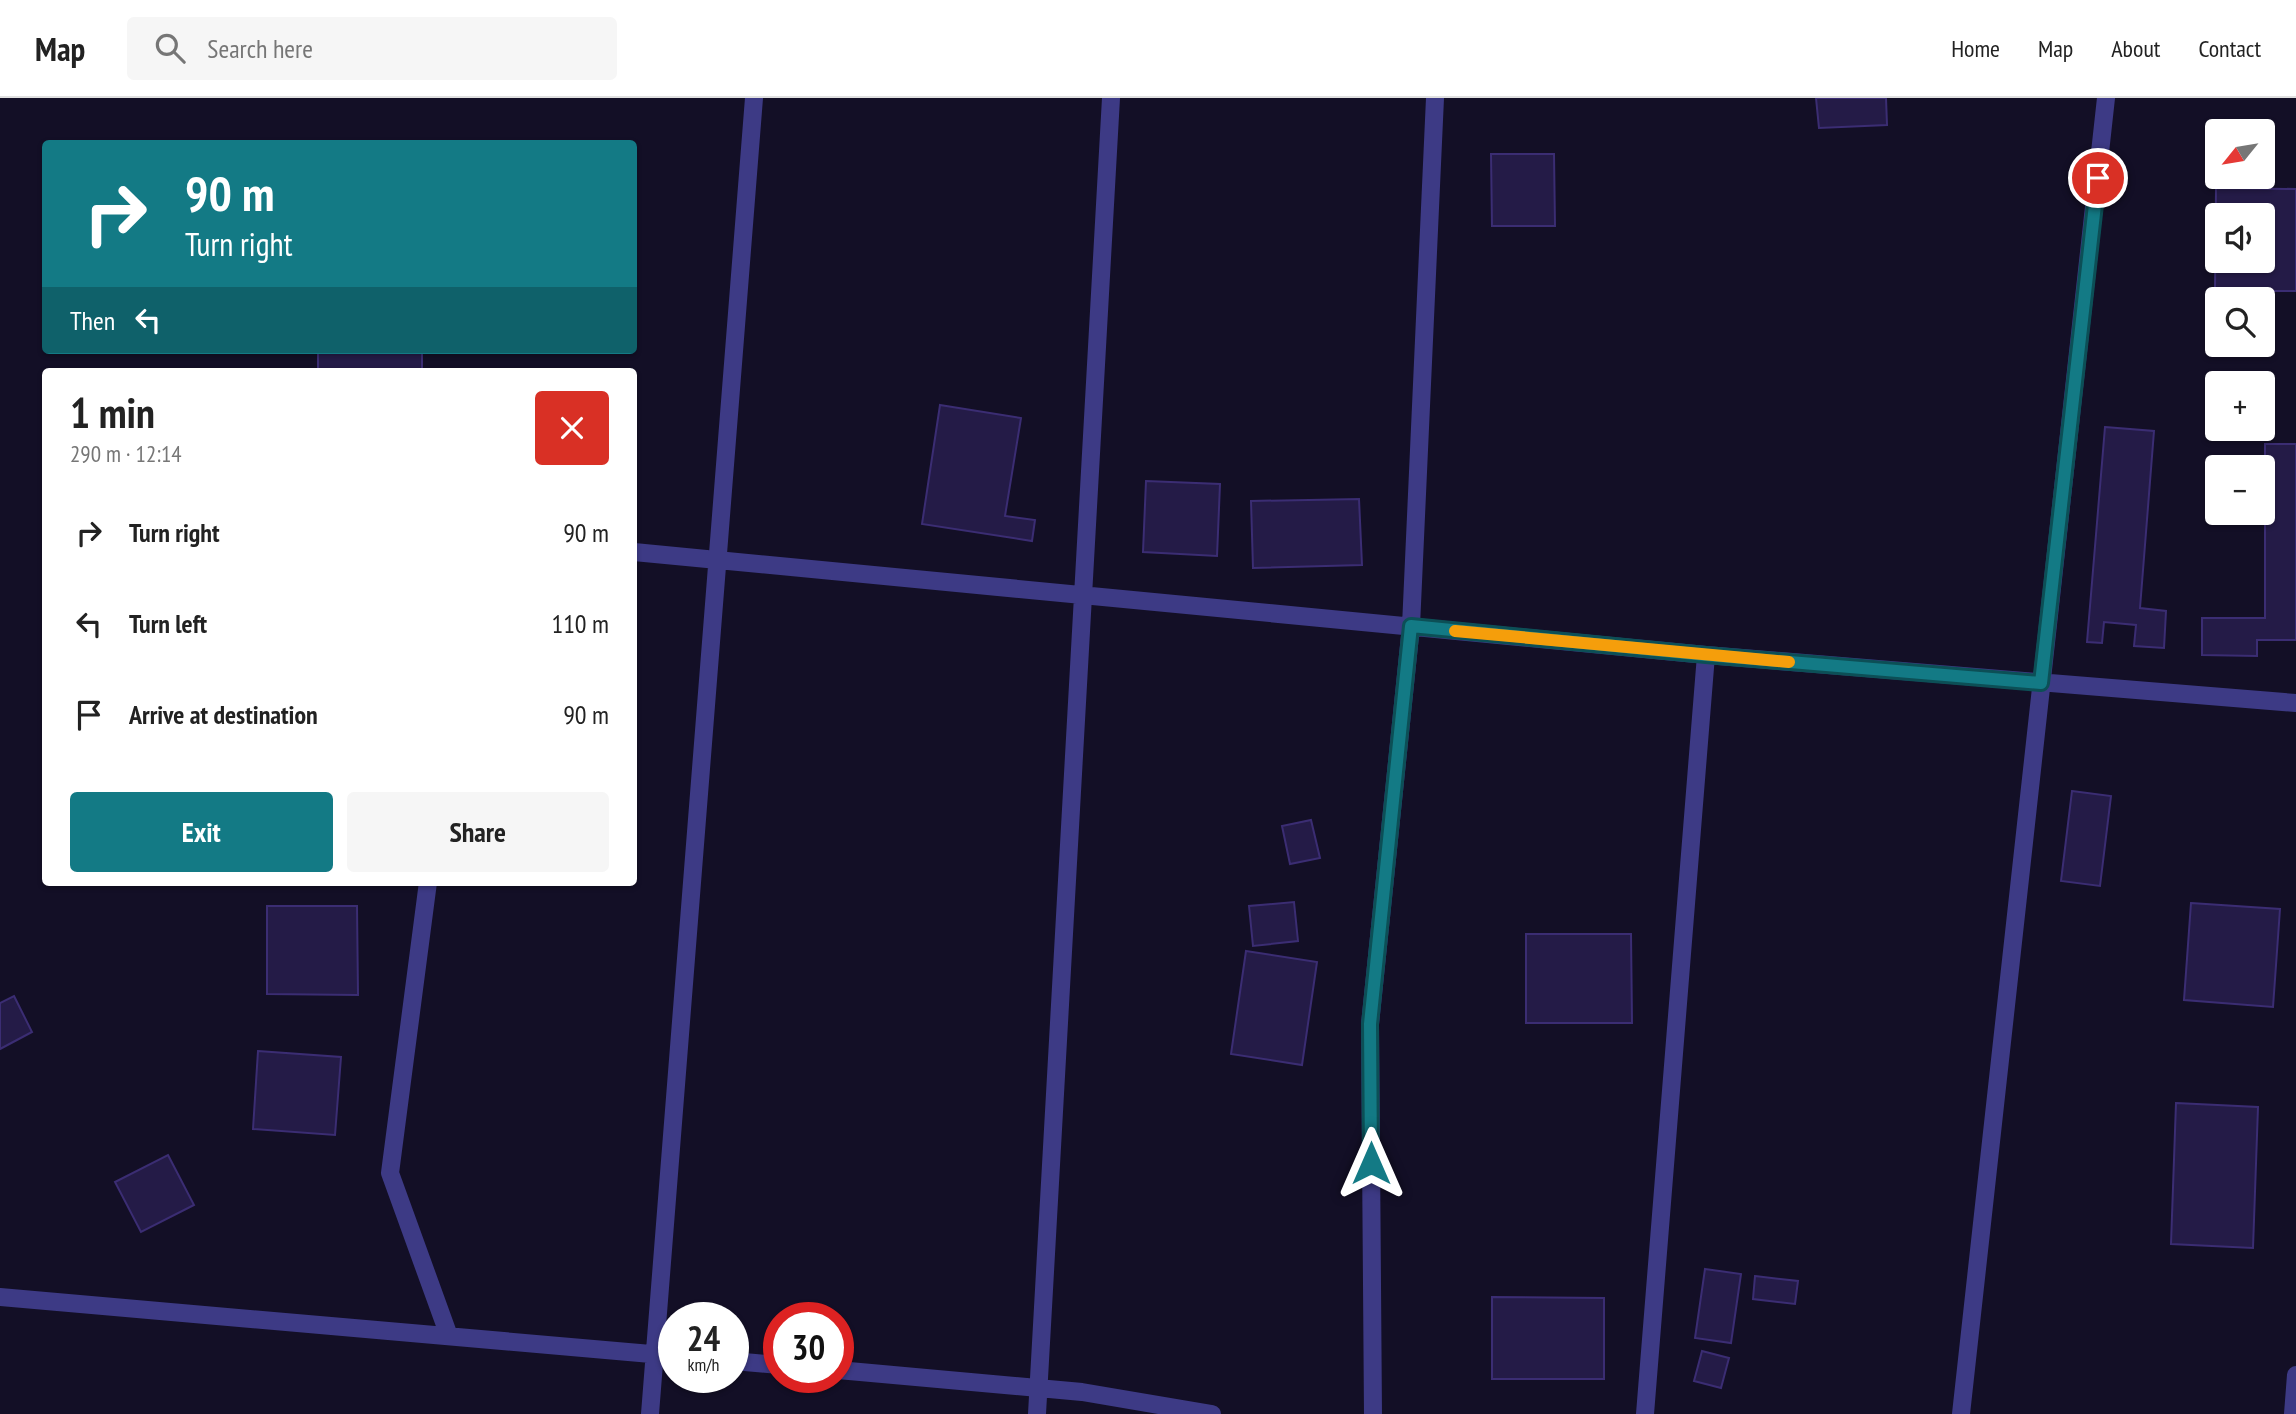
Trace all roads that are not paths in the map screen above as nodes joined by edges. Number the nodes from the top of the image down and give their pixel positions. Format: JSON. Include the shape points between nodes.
{"nodes":[{"id":1,"x":754,"y":98,"type":"edge"},
{"id":2,"x":1111,"y":98,"type":"edge"},
{"id":3,"x":1435,"y":98,"type":"edge"},
{"id":4,"x":2106,"y":98,"type":"edge"},
{"id":5,"x":637,"y":552,"type":"edge"},
{"id":6,"x":718,"y":559,"type":"junction"},
{"id":7,"x":1084,"y":595,"type":"junction"},
{"id":8,"x":1411,"y":626,"type":"junction"},
{"id":9,"x":1706,"y":655,"type":"junction"},
{"id":10,"x":2041,"y":683,"type":"junction"},
{"id":11,"x":2296,"y":703,"type":"edge"},
{"id":12,"x":427,"y":886,"type":"edge"},
{"id":13,"x":0,"y":1297,"type":"edge"},
{"id":14,"x":449,"y":1336,"type":"junction"},
{"id":15,"x":655,"y":1354,"type":"junction"},
{"id":16,"x":658,"y":1354,"type":"edge"},
{"id":17,"x":854,"y":1371,"type":"edge"},
{"id":18,"x":2296,"y":1375,"type":"edge"},
{"id":19,"x":1041,"y":1389,"type":"junction"},
{"id":20,"x":650,"y":1414,"type":"edge"},
{"id":21,"x":1037,"y":1414,"type":"edge"},
{"id":22,"x":1212,"y":1414,"type":"edge"},
{"id":23,"x":1373,"y":1414,"type":"edge"},
{"id":24,"x":1645,"y":1414,"type":"edge"},
{"id":25,"x":1961,"y":1414,"type":"edge"},
{"id":26,"x":2293,"y":1414,"type":"edge"}],
"edges":[{"from":1,"to":6,"type":"street"},
{"from":2,"to":7,"type":"street"},
{"from":3,"to":8,"type":"street"},
{"from":4,"to":10,"type":"street"},
{"from":5,"to":6,"type":"street"},
{"from":6,"to":7,"type":"street"},
{"from":6,"to":15,"type":"street"},
{"from":7,"to":8,"type":"street"},
{"from":7,"to":19,"type":"street"},
{"from":8,"to":9,"type":"street"},
{"from":8,"to":23,"type":"street","via":[[1370,1024]]},
{"from":9,"to":10,"type":"street"},
{"from":9,"to":24,"type":"street"},
{"from":10,"to":11,"type":"street"},
{"from":10,"to":25,"type":"street"},
{"from":12,"to":14,"type":"street","via":[[390,1173]]},
{"from":13,"to":14,"type":"street"},
{"from":14,"to":15,"type":"street"},
{"from":15,"to":16,"type":"street"},
{"from":15,"to":20,"type":"street"},
{"from":17,"to":19,"type":"street"},
{"from":18,"to":26,"type":"street"},
{"from":19,"to":21,"type":"street"},
{"from":19,"to":22,"type":"street"}]}
